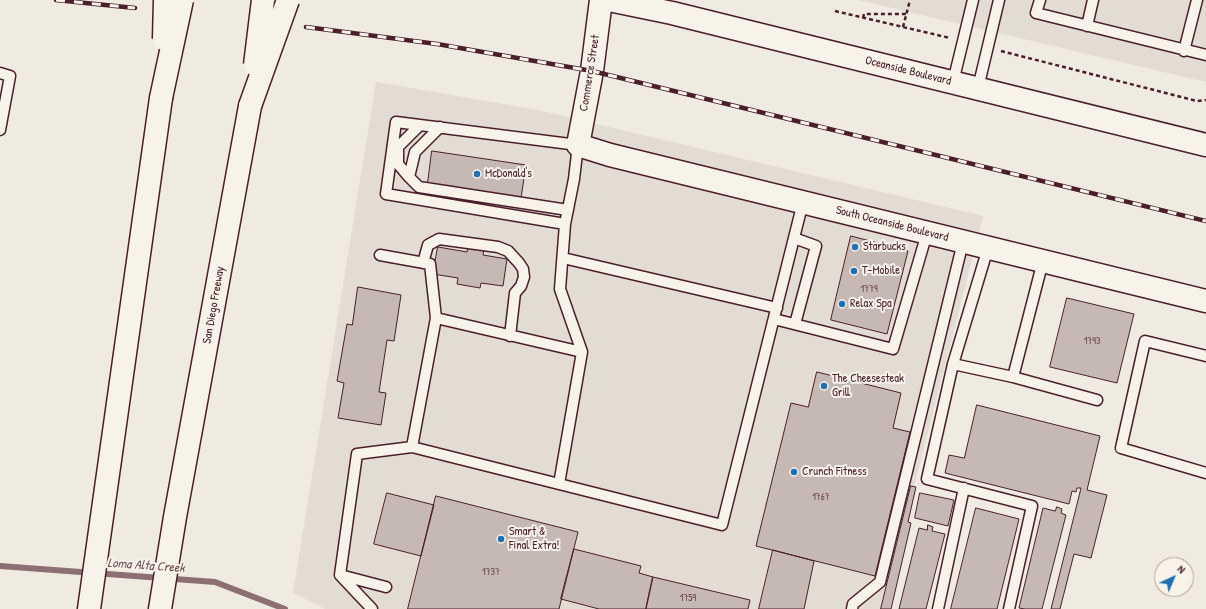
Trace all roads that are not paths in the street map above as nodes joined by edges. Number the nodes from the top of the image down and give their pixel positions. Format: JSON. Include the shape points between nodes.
{"nodes":[{"id":1,"x":165,"y":0,"type":"edge"},
{"id":2,"x":182,"y":0,"type":"edge"},
{"id":3,"x":263,"y":0,"type":"edge"},
{"id":4,"x":288,"y":0,"type":"edge"},
{"id":5,"x":601,"y":0,"type":"edge"},
{"id":6,"x":609,"y":0,"type":"edge"},
{"id":7,"x":973,"y":0,"type":"edge"},
{"id":8,"x":999,"y":0,"type":"edge"},
{"id":9,"x":1040,"y":0,"type":"edge"},
{"id":10,"x":1093,"y":0,"type":"edge"},
{"id":11,"x":1197,"y":0,"type":"edge"},
{"id":12,"x":1087,"y":26,"type":"junction"},
{"id":13,"x":1184,"y":51,"type":"junction"},
{"id":14,"x":1206,"y":55,"type":"edge"},
{"id":15,"x":0,"y":74,"type":"edge"},
{"id":16,"x":953,"y":82,"type":"junction"},
{"id":17,"x":978,"y":88,"type":"junction"},
{"id":18,"x":162,"y":98,"type":"junction"},
{"id":19,"x":250,"y":106,"type":"junction"},
{"id":20,"x":420,"y":125,"type":"junction"},
{"id":21,"x":440,"y":127,"type":"junction"},
{"id":22,"x":0,"y":130,"type":"edge"},
{"id":23,"x":578,"y":145,"type":"junction"},
{"id":24,"x":1206,"y":145,"type":"edge"},
{"id":25,"x":409,"y":177,"type":"junction"},
{"id":26,"x":803,"y":202,"type":"junction"},
{"id":27,"x":568,"y":210,"type":"junction"},
{"id":28,"x":565,"y":224,"type":"junction"},
{"id":29,"x":927,"y":233,"type":"junction"},
{"id":30,"x":794,"y":238,"type":"junction"},
{"id":31,"x":963,"y":242,"type":"junction"},
{"id":32,"x":988,"y":248,"type":"junction"},
{"id":33,"x":380,"y":255,"type":"dead end"},
{"id":34,"x":563,"y":258,"type":"junction"},
{"id":35,"x":1043,"y":261,"type":"junction"},
{"id":36,"x":423,"y":263,"type":"junction"},
{"id":37,"x":1206,"y":301,"type":"edge"},
{"id":38,"x":777,"y":308,"type":"junction"},
{"id":39,"x":436,"y":318,"type":"junction"},
{"id":40,"x":774,"y":319,"type":"junction"},
{"id":41,"x":795,"y":324,"type":"junction"},
{"id":42,"x":510,"y":336,"type":"junction"},
{"id":43,"x":582,"y":352,"type":"junction"},
{"id":44,"x":1206,"y":356,"type":"edge"},
{"id":45,"x":953,"y":364,"type":"junction"},
{"id":46,"x":1013,"y":377,"type":"junction"},
{"id":47,"x":1097,"y":400,"type":"dead end"},
{"id":48,"x":412,"y":447,"type":"junction"},
{"id":49,"x":1206,"y":473,"type":"edge"},
{"id":50,"x":559,"y":484,"type":"junction"},
{"id":51,"x":964,"y":488,"type":"junction"},
{"id":52,"x":340,"y":575,"type":"junction"},
{"id":53,"x":386,"y":588,"type":"dead end"},
{"id":54,"x":89,"y":609,"type":"edge"},
{"id":55,"x":160,"y":609,"type":"edge"},
{"id":56,"x":372,"y":609,"type":"edge"},
{"id":57,"x":852,"y":609,"type":"edge"},
{"id":58,"x":938,"y":609,"type":"edge"},
{"id":59,"x":1009,"y":609,"type":"edge"}],
"edges":[{"from":1,"to":18,"type":"main road","bridge":true},
{"from":2,"to":18,"type":"main road","bridge":true},
{"from":3,"to":19,"type":"main road","name":"San Diego Freeway","bridge":true},
{"from":4,"to":19,"type":"main road","bridge":true},
{"from":5,"to":23,"type":"main road","name":"Commerce Street","via":[[592,71]]},
{"from":6,"to":16,"type":"main road","name":"Oceanside Boulevard"},
{"from":7,"to":16,"type":"lane"},
{"from":8,"to":17,"type":"lane"},
{"from":9,"to":12,"type":"lane","via":[[1036,13]]},
{"from":10,"to":12,"type":"lane"},
{"from":11,"to":13,"type":"lane"},
{"from":12,"to":13,"type":"lane"},
{"from":13,"to":14,"type":"lane"},
{"from":15,"to":22,"type":"lane","via":[[10,76]]},
{"from":16,"to":17,"type":"main road","name":"Oceanside Boulevard"},
{"from":17,"to":24,"type":"main road","name":"Oceanside Boulevard"},
{"from":18,"to":54,"type":"main road"},
{"from":19,"to":55,"type":"main road","name":"San Diego Freeway"},
{"from":20,"to":21,"type":"lane"},
{"from":20,"to":25,"type":"lane","via":[[398,147],[398,164]]},
{"from":20,"to":28,"type":"lane","via":[[396,122],[386,194]]},
{"from":21,"to":23,"type":"lane"},
{"from":21,"to":25,"type":"lane","via":[[415,152]]},
{"from":23,"to":26,"type":"main road","name":"South Oceanside Boulevard"},
{"from":23,"to":27,"type":"lane"},
{"from":25,"to":27,"type":"lane","via":[[419,187]]},
{"from":26,"to":29,"type":"main road","name":"South Oceanside Boulevard"},
{"from":26,"to":30,"type":"lane"},
{"from":27,"to":28,"type":"lane"},
{"from":28,"to":34,"type":"lane"},
{"from":29,"to":31,"type":"main road","name":"South Oceanside Boulevard"},
{"from":29,"to":41,"type":"lane","via":[[893,349]]},
{"from":30,"to":38,"type":"lane"},
{"from":30,"to":41,"type":"lane","via":[[816,246]]},
{"from":31,"to":32,"type":"main road","name":"South Oceanside Boulevard"},
{"from":31,"to":57,"type":"lane","via":[[880,582],[853,604]]},
{"from":32,"to":35,"type":"main road","name":"South Oceanside Boulevard"},
{"from":32,"to":45,"type":"lane"},
{"from":33,"to":36,"type":"lane"},
{"from":34,"to":38,"type":"lane"},
{"from":34,"to":43,"type":"lane","via":[[560,289]]},
{"from":35,"to":37,"type":"main road","name":"South Oceanside Boulevard"},
{"from":35,"to":46,"type":"lane"},
{"from":36,"to":39,"type":"lane","via":[[430,264]]},
{"from":36,"to":42,"type":"lane","via":[[428,245],[439,239],[498,247],[508,251],[523,269],[524,277],[515,294]]},
{"from":38,"to":40,"type":"lane"},
{"from":39,"to":42,"type":"lane"},
{"from":39,"to":48,"type":"lane"},
{"from":40,"to":41,"type":"lane"},
{"from":40,"to":50,"type":"lane","via":[[722,525]]},
{"from":42,"to":43,"type":"lane"},
{"from":43,"to":50,"type":"lane"},
{"from":44,"to":49,"type":"lane","via":[[1145,341],[1121,448]]},
{"from":45,"to":46,"type":"lane"},
{"from":45,"to":51,"type":"lane","via":[[927,479]]},
{"from":46,"to":47,"type":"lane"},
{"from":48,"to":50,"type":"lane"},
{"from":48,"to":52,"type":"lane","via":[[357,454]]},
{"from":51,"to":58,"type":"lane"},
{"from":51,"to":59,"type":"lane","via":[[1032,506]]},
{"from":52,"to":53,"type":"lane"},
{"from":52,"to":56,"type":"lane"}]}
